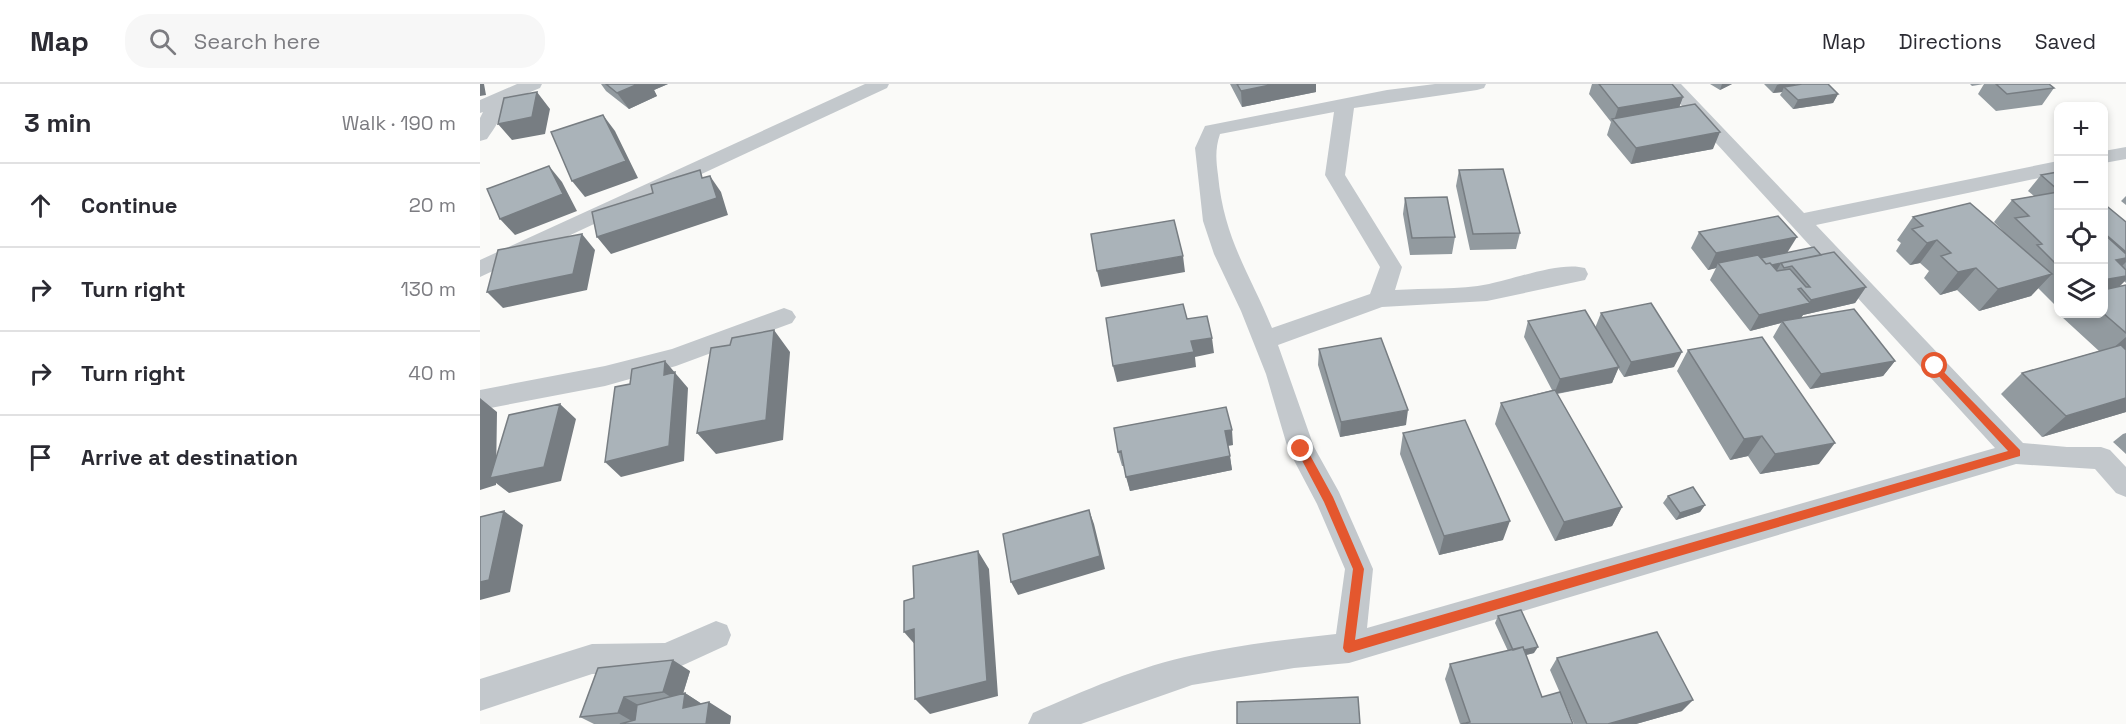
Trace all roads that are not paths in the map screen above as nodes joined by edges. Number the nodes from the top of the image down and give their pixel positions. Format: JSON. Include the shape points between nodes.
{"nodes":[{"id":1,"x":533,"y":84,"type":"edge"},
{"id":2,"x":880,"y":84,"type":"edge"},
{"id":3,"x":1477,"y":84,"type":"edge"},
{"id":4,"x":1671,"y":84,"type":"edge"},
{"id":5,"x":1351,"y":98,"type":"edge"},
{"id":6,"x":487,"y":104,"type":"edge"},
{"id":7,"x":480,"y":135,"type":"edge"},
{"id":8,"x":2126,"y":153,"type":"edge"},
{"id":9,"x":2108,"y":157,"type":"edge"},
{"id":10,"x":2054,"y":172,"type":"edge"},
{"id":11,"x":1799,"y":220,"type":"junction"},
{"id":12,"x":480,"y":269,"type":"edge"},
{"id":13,"x":1577,"y":274,"type":"dead end"},
{"id":14,"x":1380,"y":299,"type":"junction"},
{"id":15,"x":784,"y":317,"type":"dead end"},
{"id":16,"x":1264,"y":340,"type":"junction"},
{"id":17,"x":480,"y":400,"type":"edge"},
{"id":18,"x":2016,"y":453,"type":"junction"},
{"id":19,"x":2126,"y":485,"type":"edge"},
{"id":20,"x":716,"y":635,"type":"dead end"},
{"id":21,"x":1349,"y":648,"type":"junction"},
{"id":22,"x":480,"y":695,"type":"edge"},
{"id":23,"x":1044,"y":724,"type":"edge"}],
"edges":[{"from":1,"to":6,"type":"street"},
{"from":2,"to":12,"type":"street"},
{"from":3,"to":5,"type":"street"},
{"from":4,"to":11,"type":"street"},
{"from":5,"to":14,"type":"street","via":[[1335,175],[1391,267]]},
{"from":5,"to":16,"type":"street","via":[[1212,130],[1205,148],[1214,220]]},
{"from":6,"to":7,"type":"street","via":[[494,110]]},
{"from":8,"to":9,"type":"street"},
{"from":10,"to":11,"type":"street"},
{"from":11,"to":18,"type":"street"},
{"from":13,"to":14,"type":"street","via":[[1487,293]]},
{"from":14,"to":16,"type":"street"},
{"from":15,"to":17,"type":"street","via":[[676,357],[605,376]]},
{"from":16,"to":21,"type":"street","via":[[1301,449],[1329,500],[1359,569]]},
{"from":18,"to":19,"type":"street","via":[[2101,458]]},
{"from":18,"to":21,"type":"street"},
{"from":20,"to":22,"type":"street","via":[[666,658],[592,659]]},
{"from":21,"to":23,"type":"street","via":[[1191,670],[1096,701]]}]}
